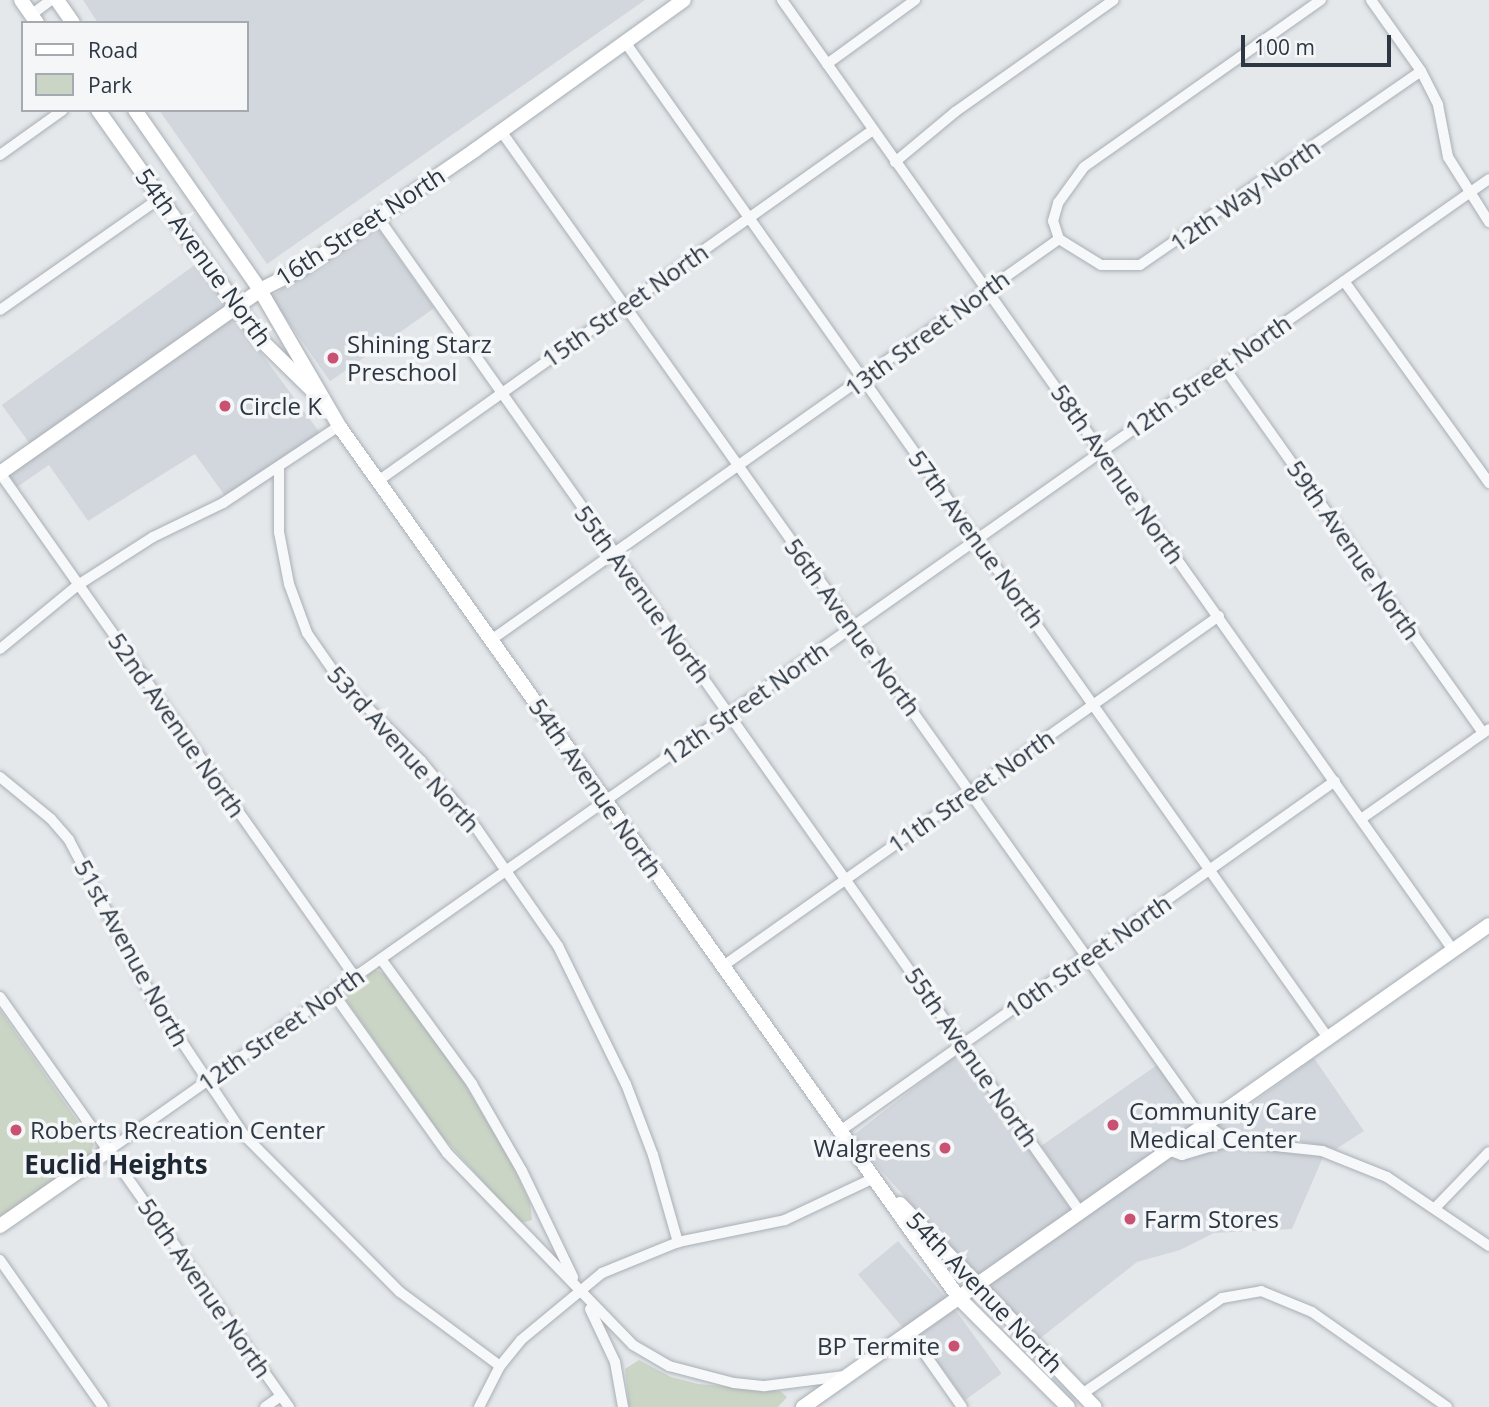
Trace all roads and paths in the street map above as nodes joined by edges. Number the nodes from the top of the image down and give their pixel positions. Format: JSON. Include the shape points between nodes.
{"nodes":[{"id":1,"x":20,"y":0,"type":"edge"},
{"id":2,"x":51,"y":0,"type":"edge"},
{"id":3,"x":57,"y":0,"type":"edge"},
{"id":4,"x":684,"y":0,"type":"edge"},
{"id":5,"x":782,"y":0,"type":"edge"},
{"id":6,"x":915,"y":0,"type":"edge"},
{"id":7,"x":1115,"y":0,"type":"edge"},
{"id":8,"x":1321,"y":0,"type":"edge"},
{"id":9,"x":1371,"y":0,"type":"edge"},
{"id":10,"x":34,"y":19,"type":"edge"},
{"id":11,"x":72,"y":21,"type":"edge"},
{"id":12,"x":625,"y":42,"type":"junction"},
{"id":13,"x":827,"y":64,"type":"junction"},
{"id":14,"x":1421,"y":71,"type":"junction"},
{"id":15,"x":61,"y":112,"type":"edge"},
{"id":16,"x":99,"y":112,"type":"edge"},
{"id":17,"x":136,"y":112,"type":"edge"},
{"id":18,"x":873,"y":130,"type":"junction"},
{"id":19,"x":501,"y":131,"type":"junction"},
{"id":20,"x":0,"y":155,"type":"edge"},
{"id":21,"x":895,"y":162,"type":"junction"},
{"id":22,"x":1489,"y":179,"type":"edge"},
{"id":23,"x":1469,"y":194,"type":"junction"},
{"id":24,"x":160,"y":198,"type":"junction"},
{"id":25,"x":377,"y":216,"type":"junction"},
{"id":26,"x":749,"y":218,"type":"junction"},
{"id":27,"x":1489,"y":222,"type":"edge"},
{"id":28,"x":1059,"y":239,"type":"junction"},
{"id":29,"x":1344,"y":281,"type":"junction"},
{"id":30,"x":260,"y":290,"type":"junction"},
{"id":31,"x":986,"y":290,"type":"junction"},
{"id":32,"x":238,"y":306,"type":"junction"},
{"id":33,"x":625,"y":306,"type":"junction"},
{"id":34,"x":0,"y":310,"type":"edge"},
{"id":35,"x":1224,"y":367,"type":"junction"},
{"id":36,"x":863,"y":379,"type":"junction"},
{"id":37,"x":502,"y":393,"type":"junction"},
{"id":38,"x":318,"y":396,"type":"junction"},
{"id":39,"x":339,"y":426,"type":"junction"},
{"id":40,"x":1101,"y":449,"type":"junction"},
{"id":41,"x":739,"y":467,"type":"junction"},
{"id":42,"x":279,"y":469,"type":"junction"},
{"id":43,"x":0,"y":473,"type":"edge"},
{"id":44,"x":378,"y":481,"type":"junction"},
{"id":45,"x":1489,"y":483,"type":"edge"},
{"id":46,"x":977,"y":538,"type":"junction"},
{"id":47,"x":613,"y":553,"type":"junction"},
{"id":48,"x":78,"y":585,"type":"junction"},
{"id":49,"x":1219,"y":616,"type":"junction"},
{"id":50,"x":852,"y":627,"type":"junction"},
{"id":51,"x":491,"y":640,"type":"junction"},
{"id":52,"x":0,"y":649,"type":"edge"},
{"id":53,"x":1094,"y":704,"type":"junction"},
{"id":54,"x":729,"y":714,"type":"junction"},
{"id":55,"x":1486,"y":731,"type":"edge"},
{"id":56,"x":0,"y":777,"type":"edge"},
{"id":57,"x":1335,"y":781,"type":"junction"},
{"id":58,"x":971,"y":791,"type":"junction"},
{"id":59,"x":604,"y":801,"type":"junction"},
{"id":60,"x":1361,"y":819,"type":"junction"},
{"id":61,"x":508,"y":870,"type":"junction"},
{"id":62,"x":1210,"y":871,"type":"junction"},
{"id":63,"x":847,"y":878,"type":"junction"},
{"id":64,"x":1489,"y":925,"type":"edge"},
{"id":65,"x":1453,"y":950,"type":"junction"},
{"id":66,"x":1087,"y":956,"type":"junction"},
{"id":67,"x":381,"y":959,"type":"junction"},
{"id":68,"x":723,"y":966,"type":"junction"},
{"id":69,"x":355,"y":977,"type":"junction"},
{"id":70,"x":333,"y":993,"type":"junction"},
{"id":71,"x":0,"y":997,"type":"edge"},
{"id":72,"x":1328,"y":1038,"type":"junction"},
{"id":73,"x":964,"y":1043,"type":"junction"},
{"id":74,"x":205,"y":1082,"type":"junction"},
{"id":75,"x":1205,"y":1124,"type":"junction"},
{"id":76,"x":840,"y":1131,"type":"junction"},
{"id":77,"x":1228,"y":1141,"type":"junction"},
{"id":78,"x":109,"y":1150,"type":"junction"},
{"id":79,"x":1168,"y":1150,"type":"junction"},
{"id":80,"x":1489,"y":1152,"type":"edge"},
{"id":81,"x":874,"y":1178,"type":"junction"},
{"id":82,"x":1436,"y":1207,"type":"junction"},
{"id":83,"x":1080,"y":1212,"type":"junction"},
{"id":84,"x":0,"y":1226,"type":"edge"},
{"id":85,"x":678,"y":1242,"type":"junction"},
{"id":86,"x":1489,"y":1246,"type":"edge"},
{"id":87,"x":0,"y":1260,"type":"edge"},
{"id":88,"x":976,"y":1286,"type":"junction"},
{"id":89,"x":579,"y":1291,"type":"junction"},
{"id":90,"x":959,"y":1298,"type":"junction"},
{"id":91,"x":910,"y":1333,"type":"junction"},
{"id":92,"x":500,"y":1366,"type":"junction"},
{"id":93,"x":848,"y":1376,"type":"junction"},
{"id":94,"x":1082,"y":1394,"type":"junction"},
{"id":95,"x":281,"y":1396,"type":"junction"},
{"id":96,"x":103,"y":1407,"type":"edge"},
{"id":97,"x":265,"y":1407,"type":"edge"},
{"id":98,"x":289,"y":1407,"type":"edge"},
{"id":99,"x":479,"y":1407,"type":"edge"},
{"id":100,"x":623,"y":1407,"type":"edge"},
{"id":101,"x":803,"y":1407,"type":"edge"},
{"id":102,"x":962,"y":1407,"type":"edge"},
{"id":103,"x":1068,"y":1407,"type":"edge"},
{"id":104,"x":1095,"y":1407,"type":"edge"},
{"id":105,"x":1447,"y":1407,"type":"edge"}],
"edges":[{"from":1,"to":10,"type":"main road"},
{"from":2,"to":10,"type":"street"},
{"from":3,"to":11,"type":"main road"},
{"from":4,"to":12,"type":"main road","name":"16th Street North"},
{"from":5,"to":13,"type":"street","name":"58th Avenue North"},
{"from":6,"to":13,"type":"street"},
{"from":7,"to":21,"type":"street","via":[[955,112]]},
{"from":8,"to":28,"type":"street","via":[[1084,167],[1058,203],[1053,221]]},
{"from":9,"to":14,"type":"street"},
{"from":12,"to":19,"type":"main road","name":"16th Street North"},
{"from":12,"to":26,"type":"street","name":"57th Avenue North"},
{"from":13,"to":18,"type":"street","name":"58th Avenue North"},
{"from":14,"to":23,"type":"street","via":[[1438,105],[1448,157]]},
{"from":14,"to":28,"type":"street","name":"12th Way North","via":[[1140,265],[1101,265]]},
{"from":15,"to":20,"type":"street"},
{"from":16,"to":24,"type":"main road","name":"54th Avenue North"},
{"from":17,"to":30,"type":"main road","name":"54th Avenue North"},
{"from":18,"to":21,"type":"street","name":"58th Avenue North"},
{"from":18,"to":26,"type":"street","name":"15th Street North"},
{"from":19,"to":25,"type":"main road","name":"16th Street North"},
{"from":19,"to":33,"type":"street","name":"56th Avenue North"},
{"from":21,"to":31,"type":"street","name":"58th Avenue North"},
{"from":22,"to":23,"type":"street","name":"12th Street North"},
{"from":23,"to":27,"type":"street"},
{"from":23,"to":29,"type":"street","name":"12th Street North"},
{"from":24,"to":32,"type":"main road","name":"54th Avenue North"},
{"from":24,"to":34,"type":"street"},
{"from":25,"to":30,"type":"main road","name":"16th Street North","via":[[300,270]]},
{"from":25,"to":37,"type":"street","name":"55th Avenue North"},
{"from":26,"to":33,"type":"street","name":"15th Street North"},
{"from":26,"to":36,"type":"street","name":"57th Avenue North"},
{"from":28,"to":31,"type":"street","name":"13th Street North"},
{"from":29,"to":35,"type":"street","name":"12th Street North"},
{"from":29,"to":45,"type":"street"},
{"from":30,"to":32,"type":"main road","name":"16th Street North"},
{"from":30,"to":38,"type":"main road","name":"54th Avenue North"},
{"from":31,"to":36,"type":"street","name":"13th Street North"},
{"from":31,"to":40,"type":"street","name":"58th Avenue North"},
{"from":32,"to":38,"type":"main road","name":"54th Avenue North","via":[[261,340]]},
{"from":32,"to":43,"type":"main road","name":"16th Street North"},
{"from":33,"to":37,"type":"street","name":"15th Street North"},
{"from":33,"to":41,"type":"street","name":"56th Avenue North"},
{"from":35,"to":40,"type":"street","name":"12th Street North"},
{"from":35,"to":55,"type":"street","name":"59th Avenue North"},
{"from":36,"to":41,"type":"street","name":"13th Street North"},
{"from":36,"to":46,"type":"street","name":"57th Avenue North"},
{"from":37,"to":44,"type":"street","name":"15th Street North"},
{"from":37,"to":47,"type":"street","name":"55th Avenue North"},
{"from":38,"to":39,"type":"main road","name":"54th Avenue North"},
{"from":39,"to":42,"type":"street"},
{"from":39,"to":44,"type":"main road","name":"54th Avenue North"},
{"from":40,"to":46,"type":"street","name":"12th Street North"},
{"from":40,"to":49,"type":"street","name":"58th Avenue North"},
{"from":41,"to":47,"type":"street","name":"13th Street North"},
{"from":41,"to":50,"type":"street","name":"56th Avenue North"},
{"from":42,"to":48,"type":"street","via":[[153,537]]},
{"from":42,"to":61,"type":"street","name":"53rd Avenue North","via":[[279,532],[289,584],[307,634],[339,679],[421,761]]},
{"from":43,"to":48,"type":"street","name":"52nd Avenue North"},
{"from":44,"to":51,"type":"main road","name":"54th Avenue North"},
{"from":46,"to":50,"type":"street","name":"12th Street North"},
{"from":46,"to":53,"type":"street","name":"57th Avenue North"},
{"from":47,"to":51,"type":"street","name":"13th Street North"},
{"from":47,"to":54,"type":"street","name":"55th Avenue North"},
{"from":48,"to":52,"type":"street"},
{"from":48,"to":69,"type":"street","name":"52nd Avenue North"},
{"from":49,"to":53,"type":"street","name":"11th Street North"},
{"from":49,"to":57,"type":"street","name":"58th Avenue North"},
{"from":50,"to":54,"type":"street","name":"12th Street North"},
{"from":50,"to":58,"type":"street","name":"56th Avenue North"},
{"from":51,"to":59,"type":"main road","name":"54th Avenue North"},
{"from":53,"to":58,"type":"street","name":"11th Street North"},
{"from":53,"to":62,"type":"street","name":"57th Avenue North"},
{"from":54,"to":59,"type":"street","name":"12th Street North"},
{"from":54,"to":63,"type":"street","name":"55th Avenue North"},
{"from":55,"to":60,"type":"street"},
{"from":56,"to":74,"type":"street","name":"51st Avenue North","via":[[69,840],[152,997]]},
{"from":57,"to":60,"type":"street","name":"58th Avenue North"},
{"from":57,"to":62,"type":"street","name":"10th Street North"},
{"from":58,"to":63,"type":"street","name":"11th Street North"},
{"from":58,"to":66,"type":"street","name":"56th Avenue North"},
{"from":59,"to":61,"type":"street","name":"12th Street North"},
{"from":59,"to":68,"type":"main road","name":"54th Avenue North"},
{"from":60,"to":65,"type":"street","name":"58th Avenue North"},
{"from":61,"to":67,"type":"street","name":"12th Street North"},
{"from":61,"to":85,"type":"street","name":"53rd Avenue North","via":[[558,946],[608,1045],[653,1155]]},
{"from":62,"to":66,"type":"street","name":"10th Street North"},
{"from":62,"to":72,"type":"street","name":"57th Avenue North"},
{"from":63,"to":68,"type":"street","name":"11th Street North"},
{"from":63,"to":73,"type":"street","name":"55th Avenue North"},
{"from":64,"to":65,"type":"main road"},
{"from":65,"to":72,"type":"main road"},
{"from":66,"to":73,"type":"street","name":"10th Street North"},
{"from":66,"to":75,"type":"street","name":"56th Avenue North"},
{"from":67,"to":69,"type":"street","name":"12th Street North"},
{"from":67,"to":89,"type":"street","via":[[472,1084],[522,1171]]},
{"from":68,"to":76,"type":"main road","name":"54th Avenue North"},
{"from":69,"to":70,"type":"street","name":"12th Street North"},
{"from":70,"to":74,"type":"street","name":"12th Street North"},
{"from":70,"to":89,"type":"street","via":[[428,1129],[472,1182]]},
{"from":71,"to":78,"type":"street","name":"50th Avenue North"},
{"from":72,"to":75,"type":"main road"},
{"from":73,"to":76,"type":"street","name":"10th Street North"},
{"from":73,"to":83,"type":"street","name":"55th Avenue North"},
{"from":74,"to":78,"type":"street","name":"12th Street North"},
{"from":74,"to":92,"type":"street","name":"51st Avenue North","via":[[261,1155],[331,1227],[400,1292]]},
{"from":75,"to":77,"type":"street","name":"56th Avenue North"},
{"from":75,"to":79,"type":"main road"},
{"from":76,"to":81,"type":"main road","name":"54th Avenue North"},
{"from":77,"to":79,"type":"street","via":[[1182,1155]]},
{"from":77,"to":82,"type":"street","via":[[1287,1144],[1359,1162]]},
{"from":78,"to":84,"type":"main road","name":"12th Street North"},
{"from":78,"to":95,"type":"street","name":"50th Avenue North"},
{"from":79,"to":83,"type":"main road"},
{"from":80,"to":82,"type":"street"},
{"from":81,"to":85,"type":"street","via":[[785,1220]]},
{"from":81,"to":88,"type":"main road","name":"54th Avenue North","via":[[944,1247]]},
{"from":81,"to":90,"type":"main road","name":"54th Avenue North"},
{"from":82,"to":86,"type":"street"},
{"from":83,"to":88,"type":"main road"},
{"from":85,"to":89,"type":"street","via":[[614,1267]]},
{"from":87,"to":96,"type":"street"},
{"from":88,"to":90,"type":"main road"},
{"from":88,"to":94,"type":"main road","name":"54th Avenue North"},
{"from":89,"to":92,"type":"street","via":[[550,1312]]},
{"from":89,"to":93,"type":"street","via":[[633,1345],[704,1378],[765,1386]]},
{"from":89,"to":100,"type":"street","via":[[615,1362]]},
{"from":90,"to":91,"type":"main road"},
{"from":90,"to":103,"type":"main road","name":"54th Avenue North"},
{"from":91,"to":93,"type":"main road"},
{"from":91,"to":102,"type":"street"},
{"from":92,"to":99,"type":"street"},
{"from":93,"to":101,"type":"main road"},
{"from":94,"to":104,"type":"main road","name":"54th Avenue North"},
{"from":94,"to":105,"type":"street","via":[[1222,1298],[1261,1291],[1278,1294],[1312,1312]]},
{"from":95,"to":97,"type":"street"},
{"from":95,"to":98,"type":"street","name":"50th Avenue North"}]}
